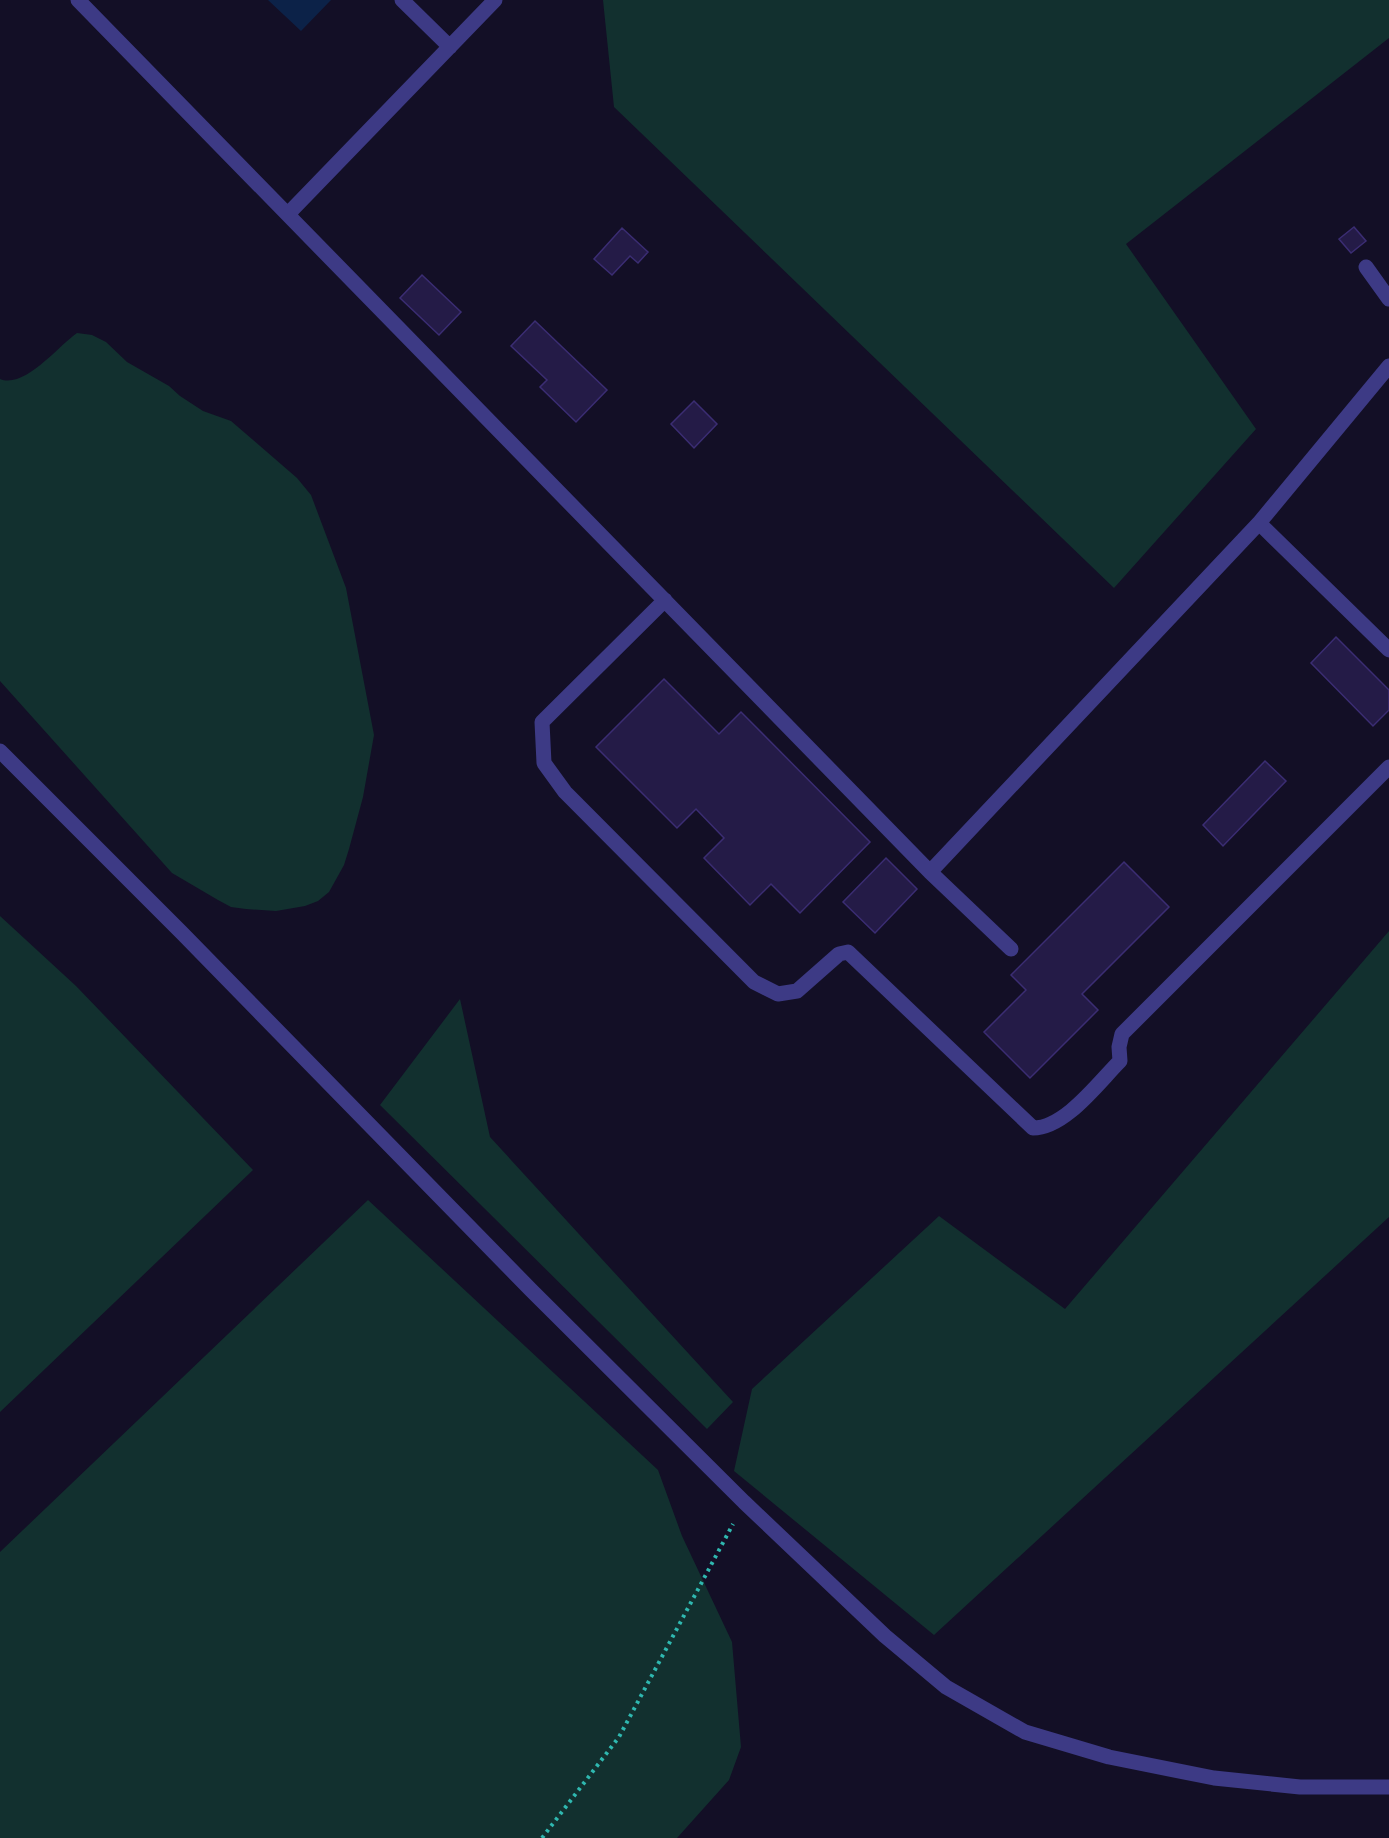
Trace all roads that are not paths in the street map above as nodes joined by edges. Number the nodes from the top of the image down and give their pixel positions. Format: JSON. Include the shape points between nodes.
{"nodes":[{"id":1,"x":78,"y":0,"type":"edge"},
{"id":2,"x":402,"y":0,"type":"edge"},
{"id":3,"x":495,"y":0,"type":"edge"},
{"id":4,"x":450,"y":47,"type":"junction"},
{"id":5,"x":288,"y":214,"type":"junction"},
{"id":6,"x":1366,"y":267,"type":"dead end"},
{"id":7,"x":1389,"y":298,"type":"edge"},
{"id":8,"x":1389,"y":366,"type":"edge"},
{"id":9,"x":1259,"y":523,"type":"junction"},
{"id":10,"x":665,"y":600,"type":"junction"},
{"id":11,"x":1389,"y":650,"type":"edge"},
{"id":12,"x":0,"y":751,"type":"edge"},
{"id":13,"x":1389,"y":767,"type":"edge"},
{"id":14,"x":930,"y":872,"type":"junction"},
{"id":15,"x":1011,"y":949,"type":"dead end"},
{"id":16,"x":1389,"y":1787,"type":"edge"}],
"edges":[{"from":1,"to":5,"type":"street"},
{"from":2,"to":4,"type":"street"},
{"from":3,"to":4,"type":"street"},
{"from":4,"to":5,"type":"street"},
{"from":5,"to":10,"type":"street"},
{"from":6,"to":7,"type":"street"},
{"from":8,"to":9,"type":"street"},
{"from":9,"to":11,"type":"street"},
{"from":9,"to":14,"type":"street"},
{"from":10,"to":13,"type":"street","via":[[542,722],[544,763],[565,792],[753,982],[778,994],[797,991],[839,954],[848,952],[1033,1128],[1062,1120],[1120,1061],[1122,1034]]},
{"from":10,"to":14,"type":"street"},
{"from":12,"to":16,"type":"street","via":[[744,1502],[885,1636],[946,1687],[1025,1732],[1109,1757],[1214,1778],[1300,1787]]},
{"from":14,"to":15,"type":"street"}]}
